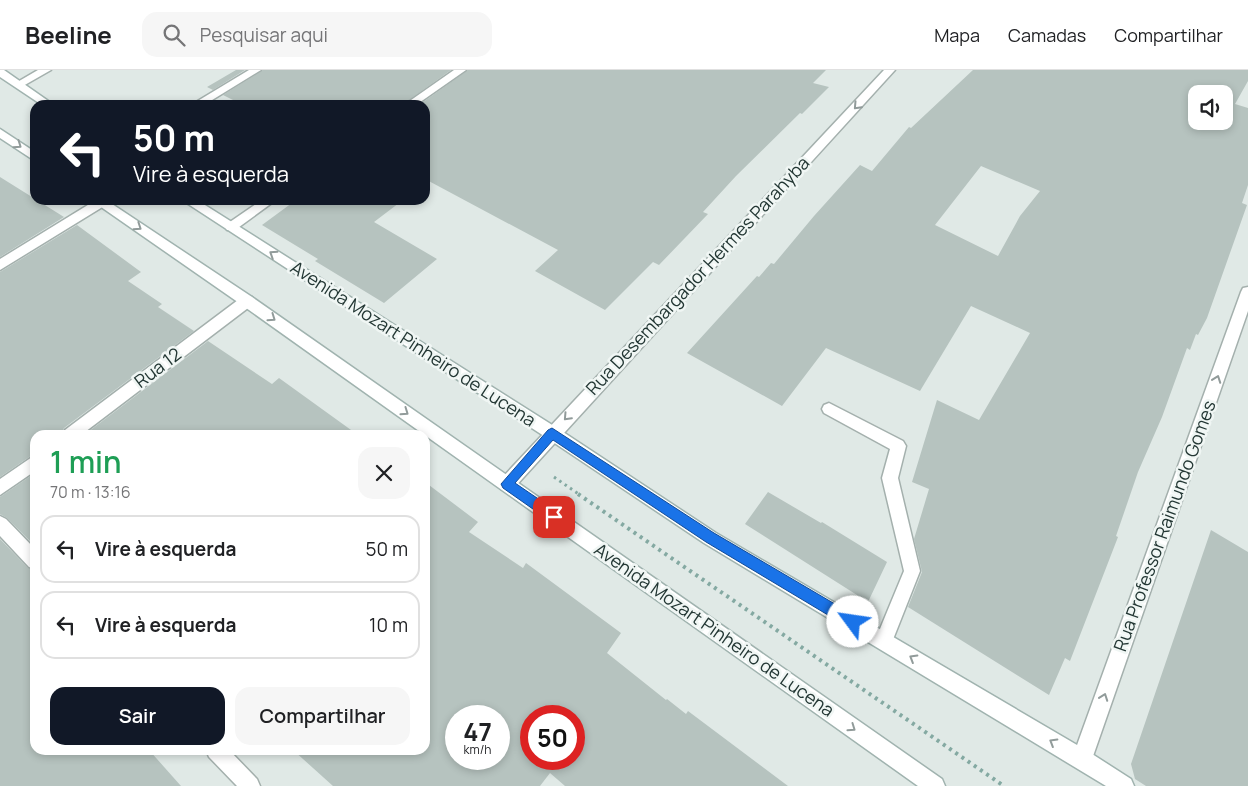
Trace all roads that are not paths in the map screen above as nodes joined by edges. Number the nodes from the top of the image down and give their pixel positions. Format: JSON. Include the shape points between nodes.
{"nodes":[{"id":1,"x":46,"y":70,"type":"edge"},
{"id":2,"x":256,"y":70,"type":"edge"},
{"id":3,"x":461,"y":70,"type":"edge"},
{"id":4,"x":890,"y":70,"type":"edge"},
{"id":5,"x":0,"y":72,"type":"edge"},
{"id":6,"x":19,"y":84,"type":"junction"},
{"id":7,"x":42,"y":100,"type":"edge"},
{"id":8,"x":205,"y":100,"type":"edge"},
{"id":9,"x":417,"y":100,"type":"edge"},
{"id":10,"x":0,"y":133,"type":"edge"},
{"id":11,"x":30,"y":154,"type":"edge"},
{"id":12,"x":95,"y":205,"type":"edge"},
{"id":13,"x":107,"y":205,"type":"edge"},
{"id":14,"x":196,"y":205,"type":"edge"},
{"id":15,"x":263,"y":205,"type":"edge"},
{"id":16,"x":231,"y":227,"type":"junction"},
{"id":17,"x":0,"y":265,"type":"edge"},
{"id":18,"x":1248,"y":292,"type":"edge"},
{"id":19,"x":247,"y":301,"type":"junction"},
{"id":20,"x":829,"y":409,"type":"dead end"},
{"id":21,"x":77,"y":430,"type":"edge"},
{"id":22,"x":552,"y":433,"type":"junction"},
{"id":23,"x":30,"y":466,"type":"edge"},
{"id":24,"x":507,"y":484,"type":"junction"},
{"id":25,"x":0,"y":488,"type":"edge"},
{"id":26,"x":0,"y":524,"type":"edge"},
{"id":27,"x":30,"y":555,"type":"edge"},
{"id":28,"x":884,"y":641,"type":"junction"},
{"id":29,"x":221,"y":755,"type":"edge"},
{"id":30,"x":1082,"y":759,"type":"junction"},
{"id":31,"x":250,"y":786,"type":"edge"},
{"id":32,"x":935,"y":786,"type":"edge"},
{"id":33,"x":1124,"y":786,"type":"edge"}],
"edges":[{"from":1,"to":6,"type":"main road"},
{"from":2,"to":8,"type":"main road"},
{"from":3,"to":9,"type":"main road"},
{"from":4,"to":22,"type":"main road","name":"Rua Desembargador Hermes Parahyba","one_way":true},
{"from":5,"to":6,"type":"main road"},
{"from":6,"to":7,"type":"main road"},
{"from":10,"to":11,"type":"main road","one_way":true},
{"from":12,"to":17,"type":"main road"},
{"from":13,"to":19,"type":"main road","name":"Avenida Mozart Pinheiro de Lucena","one_way":true},
{"from":14,"to":16,"type":"main road","name":"Avenida Mozart Pinheiro de Lucena"},
{"from":15,"to":16,"type":"main road"},
{"from":22,"to":16,"type":"main road","name":"Avenida Mozart Pinheiro de Lucena","one_way":true},
{"from":30,"to":18,"type":"main road","name":"Rua Professor Raimundo Gomes","one_way":true},
{"from":19,"to":21,"type":"main road","name":"Rua 12"},
{"from":19,"to":24,"type":"main road","name":"Avenida Mozart Pinheiro de Lucena","one_way":true},
{"from":20,"to":28,"type":"main road","via":[[898,446],[890,478],[912,570]]},
{"from":22,"to":24,"type":"main road","name":"Rua Desembargador Hermes Parahyba"},
{"from":22,"to":28,"type":"main road","name":"Avenida Mozart Pinheiro de Lucena","via":[[710,538]]},
{"from":23,"to":25,"type":"main road"},
{"from":24,"to":32,"type":"main road","name":"Avenida Mozart Pinheiro de Lucena","one_way":true},
{"from":26,"to":27,"type":"main road"},
{"from":30,"to":28,"type":"main road","name":"Avenida Mozart Pinheiro de Lucena","one_way":true},
{"from":29,"to":31,"type":"main road"},
{"from":30,"to":33,"type":"main road","name":"Avenida Mozart Pinheiro de Lucena"}]}
